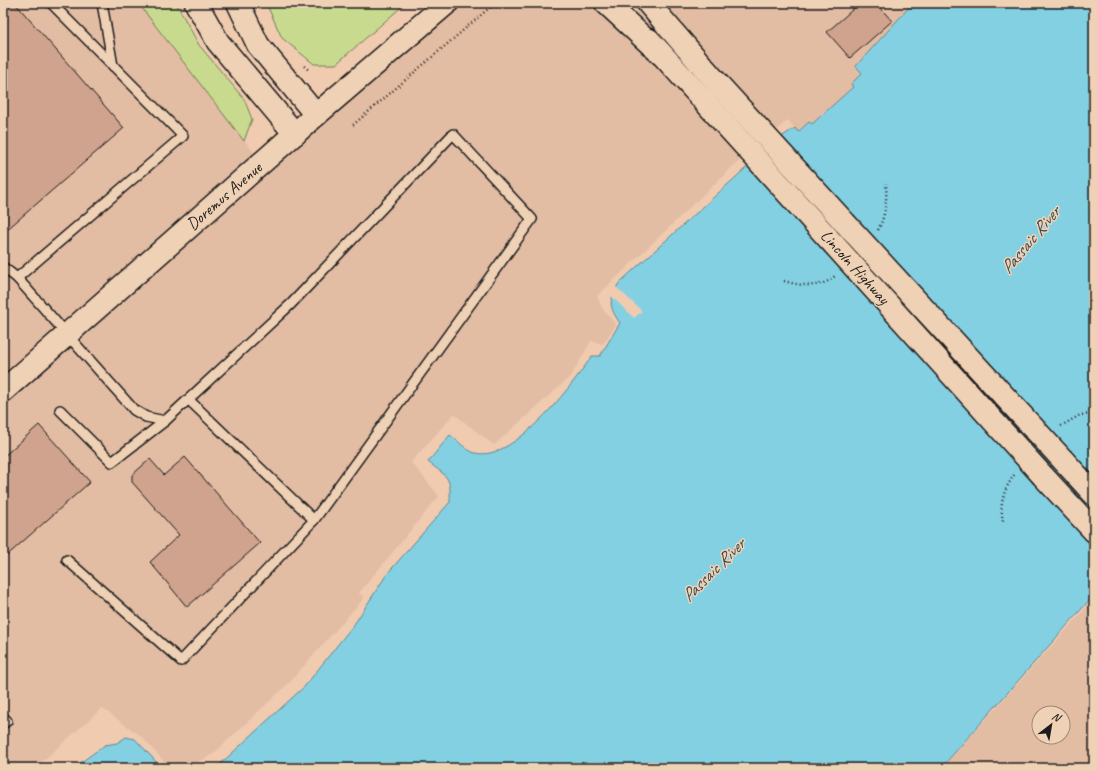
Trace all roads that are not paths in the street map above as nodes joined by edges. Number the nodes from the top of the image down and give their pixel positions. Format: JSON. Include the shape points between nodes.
{"nodes":[{"id":1,"x":51,"y":3,"type":"edge"},
{"id":2,"x":102,"y":3,"type":"edge"},
{"id":3,"x":238,"y":3,"type":"edge"},
{"id":4,"x":448,"y":3,"type":"edge"},
{"id":5,"x":606,"y":3,"type":"edge"},
{"id":6,"x":617,"y":3,"type":"edge"},
{"id":7,"x":648,"y":3,"type":"edge"},
{"id":8,"x":201,"y":8,"type":"edge"},
{"id":9,"x":661,"y":54,"type":"junction"},
{"id":10,"x":113,"y":66,"type":"junction"},
{"id":11,"x":316,"y":115,"type":"junction"},
{"id":12,"x":295,"y":134,"type":"junction"},
{"id":13,"x":3,"y":266,"type":"edge"},
{"id":14,"x":17,"y":278,"type":"junction"},
{"id":15,"x":66,"y":334,"type":"junction"},
{"id":16,"x":3,"y":391,"type":"edge"},
{"id":17,"x":189,"y":400,"type":"junction"},
{"id":18,"x":60,"y":410,"type":"dead end"},
{"id":19,"x":165,"y":421,"type":"junction"},
{"id":20,"x":1094,"y":494,"type":"edge"},
{"id":21,"x":314,"y":520,"type":"junction"},
{"id":22,"x":1094,"y":531,"type":"edge"},
{"id":23,"x":67,"y":560,"type":"dead end"},
{"id":24,"x":3,"y":717,"type":"edge"},
{"id":25,"x":3,"y":724,"type":"edge"}],
"edges":[{"from":1,"to":10,"type":"lane"},
{"from":2,"to":10,"type":"lane"},
{"from":3,"to":11,"type":"main road","via":[[258,45]]},
{"from":4,"to":11,"type":"main road","name":"Doremus Avenue"},
{"from":5,"to":9,"type":"main road"},
{"from":6,"to":9,"type":"main road","name":"Lincoln Highway"},
{"from":7,"to":20,"type":"main road","name":"Lincoln Highway","bridge":true,"via":[[760,130]]},
{"from":8,"to":12,"type":"main road","via":[[221,46]]},
{"from":9,"to":22,"type":"main road","name":"Lincoln Highway","bridge":true},
{"from":10,"to":14,"type":"lane","via":[[183,136]]},
{"from":11,"to":12,"type":"main road","name":"Doremus Avenue"},
{"from":12,"to":15,"type":"main road","name":"Doremus Avenue"},
{"from":13,"to":14,"type":"lane"},
{"from":14,"to":15,"type":"lane"},
{"from":15,"to":16,"type":"main road","name":"Doremus Avenue"},
{"from":15,"to":19,"type":"lane","via":[[134,410],[146,417]]},
{"from":17,"to":19,"type":"lane"},
{"from":17,"to":21,"type":"lane"},
{"from":17,"to":21,"type":"lane","via":[[291,304],[453,134],[532,219]]},
{"from":18,"to":19,"type":"lane","via":[[112,462]]},
{"from":21,"to":23,"type":"lane","via":[[182,661]]},
{"from":24,"to":25,"type":"lane","via":[[7,721]]}]}
